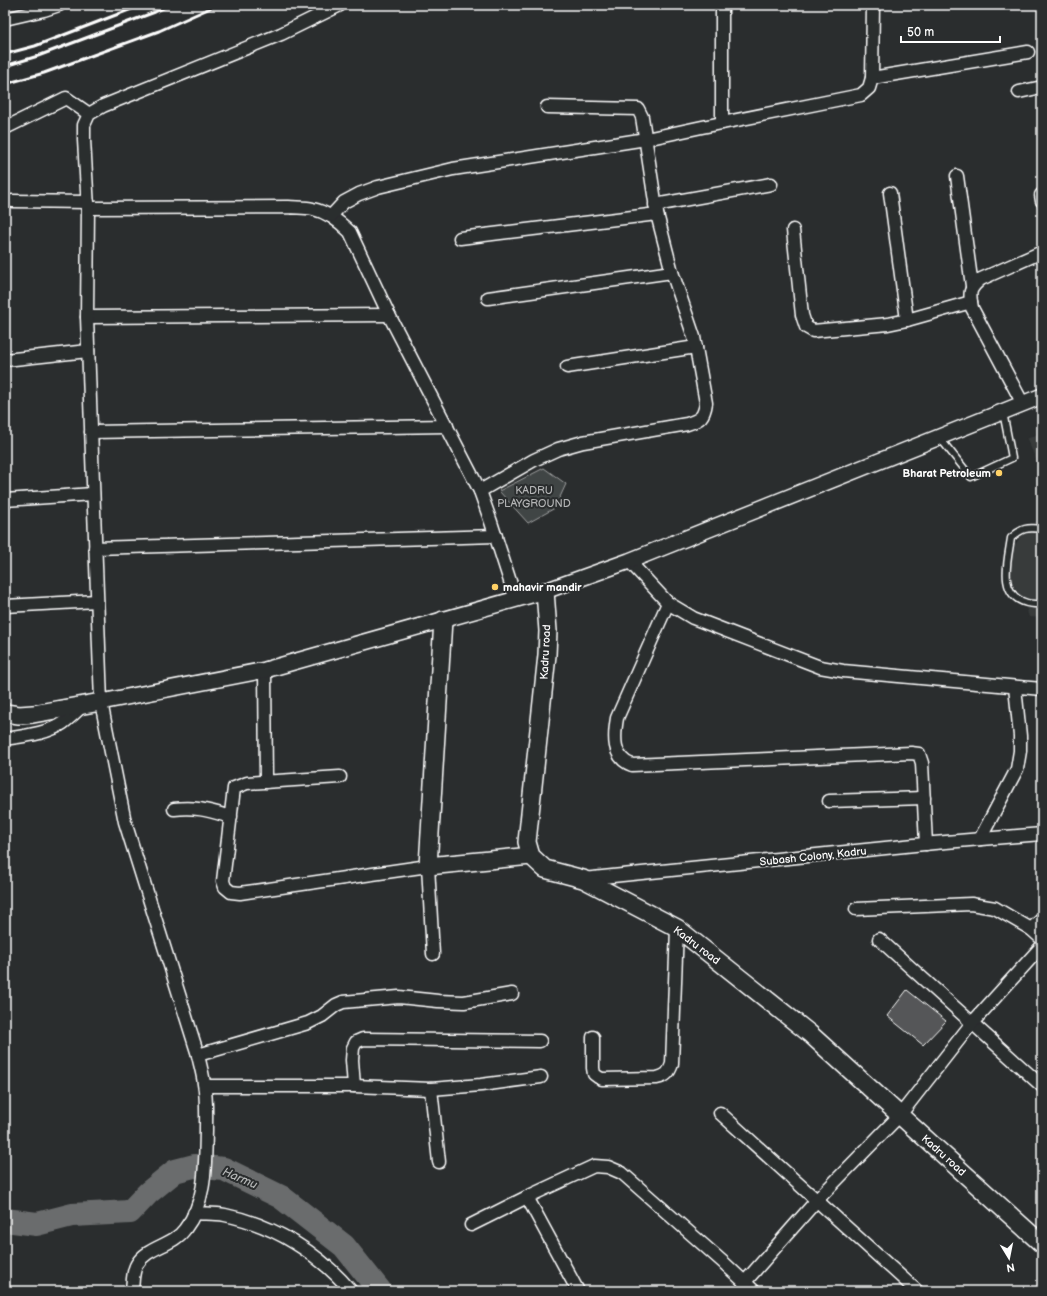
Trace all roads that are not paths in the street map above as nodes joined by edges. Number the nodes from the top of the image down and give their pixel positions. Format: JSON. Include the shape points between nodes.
{"nodes":[{"id":1,"x":59,"y":5,"type":"edge"},
{"id":2,"x":340,"y":5,"type":"edge"},
{"id":3,"x":722,"y":5,"type":"edge"},
{"id":4,"x":873,"y":5,"type":"edge"},
{"id":5,"x":5,"y":19,"type":"edge"},
{"id":6,"x":1028,"y":52,"type":"dead end"},
{"id":7,"x":872,"y":78,"type":"junction"},
{"id":8,"x":1042,"y":88,"type":"edge"},
{"id":9,"x":1019,"y":92,"type":"dead end"},
{"id":10,"x":547,"y":107,"type":"dead end"},
{"id":11,"x":89,"y":114,"type":"junction"},
{"id":12,"x":722,"y":123,"type":"junction"},
{"id":13,"x":5,"y":128,"type":"edge"},
{"id":14,"x":646,"y":139,"type":"junction"},
{"id":15,"x":957,"y":176,"type":"dead end"},
{"id":16,"x":771,"y":184,"type":"dead end"},
{"id":17,"x":890,"y":194,"type":"dead end"},
{"id":18,"x":12,"y":201,"type":"dead end"},
{"id":19,"x":88,"y":205,"type":"junction"},
{"id":20,"x":656,"y":210,"type":"junction"},
{"id":21,"x":331,"y":216,"type":"junction"},
{"id":22,"x":793,"y":230,"type":"dead end"},
{"id":23,"x":460,"y":238,"type":"dead end"},
{"id":24,"x":1042,"y":252,"type":"edge"},
{"id":25,"x":672,"y":272,"type":"junction"},
{"id":26,"x":972,"y":286,"type":"junction"},
{"id":27,"x":488,"y":298,"type":"dead end"},
{"id":28,"x":971,"y":302,"type":"junction"},
{"id":29,"x":389,"y":315,"type":"junction"},
{"id":30,"x":87,"y":317,"type":"junction"},
{"id":31,"x":907,"y":320,"type":"junction"},
{"id":32,"x":696,"y":347,"type":"junction"},
{"id":33,"x":88,"y":351,"type":"junction"},
{"id":34,"x":5,"y":360,"type":"edge"},
{"id":35,"x":567,"y":367,"type":"dead end"},
{"id":36,"x":1042,"y":396,"type":"edge"},
{"id":37,"x":1023,"y":404,"type":"junction"},
{"id":38,"x":1003,"y":412,"type":"junction"},
{"id":39,"x":447,"y":426,"type":"junction"},
{"id":40,"x":91,"y":432,"type":"junction"},
{"id":41,"x":939,"y":437,"type":"junction"},
{"id":42,"x":480,"y":491,"type":"junction"},
{"id":43,"x":94,"y":494,"type":"junction"},
{"id":44,"x":5,"y":500,"type":"edge"},
{"id":45,"x":1042,"y":529,"type":"edge"},
{"id":46,"x":496,"y":536,"type":"junction"},
{"id":47,"x":95,"y":548,"type":"junction"},
{"id":48,"x":629,"y":561,"type":"junction"},
{"id":49,"x":544,"y":591,"type":"junction"},
{"id":50,"x":516,"y":600,"type":"junction"},
{"id":51,"x":97,"y":601,"type":"junction"},
{"id":52,"x":668,"y":603,"type":"junction"},
{"id":53,"x":1042,"y":605,"type":"edge"},
{"id":54,"x":5,"y":606,"type":"edge"},
{"id":55,"x":443,"y":620,"type":"junction"},
{"id":56,"x":266,"y":670,"type":"junction"},
{"id":57,"x":1016,"y":687,"type":"junction"},
{"id":58,"x":1042,"y":689,"type":"edge"},
{"id":59,"x":101,"y":702,"type":"junction"},
{"id":60,"x":82,"y":706,"type":"junction"},
{"id":61,"x":5,"y":713,"type":"edge"},
{"id":62,"x":5,"y":739,"type":"edge"},
{"id":63,"x":340,"y":777,"type":"dead end"},
{"id":64,"x":266,"y":782,"type":"junction"},
{"id":65,"x":924,"y":798,"type":"junction"},
{"id":66,"x":829,"y":800,"type":"dead end"},
{"id":67,"x":174,"y":809,"type":"dead end"},
{"id":68,"x":231,"y":817,"type":"junction"},
{"id":69,"x":1042,"y":834,"type":"edge"},
{"id":70,"x":980,"y":840,"type":"junction"},
{"id":71,"x":926,"y":844,"type":"junction"},
{"id":72,"x":531,"y":856,"type":"junction"},
{"id":73,"x":428,"y":866,"type":"junction"},
{"id":74,"x":583,"y":879,"type":"junction"},
{"id":75,"x":856,"y":909,"type":"dead end"},
{"id":76,"x":1042,"y":919,"type":"edge"},
{"id":77,"x":677,"y":928,"type":"junction"},
{"id":78,"x":1031,"y":929,"type":"junction"},
{"id":79,"x":879,"y":939,"type":"dead end"},
{"id":80,"x":1042,"y":939,"type":"edge"},
{"id":81,"x":1042,"y":946,"type":"edge"},
{"id":82,"x":433,"y":954,"type":"dead end"},
{"id":83,"x":512,"y":994,"type":"dead end"},
{"id":84,"x":972,"y":1023,"type":"junction"},
{"id":85,"x":593,"y":1037,"type":"dead end"},
{"id":86,"x":540,"y":1041,"type":"dead end"},
{"id":87,"x":198,"y":1055,"type":"junction"},
{"id":88,"x":541,"y":1077,"type":"dead end"},
{"id":89,"x":204,"y":1086,"type":"junction"},
{"id":90,"x":354,"y":1086,"type":"junction"},
{"id":91,"x":1042,"y":1086,"type":"edge"},
{"id":92,"x":431,"y":1089,"type":"junction"},
{"id":93,"x":720,"y":1113,"type":"dead end"},
{"id":94,"x":900,"y":1115,"type":"junction"},
{"id":95,"x":439,"y":1162,"type":"dead end"},
{"id":96,"x":527,"y":1197,"type":"junction"},
{"id":97,"x":817,"y":1200,"type":"junction"},
{"id":98,"x":194,"y":1213,"type":"junction"},
{"id":99,"x":471,"y":1225,"type":"dead end"},
{"id":100,"x":1042,"y":1244,"type":"edge"},
{"id":101,"x":749,"y":1287,"type":"edge"},
{"id":102,"x":132,"y":1291,"type":"edge"},
{"id":103,"x":351,"y":1291,"type":"edge"},
{"id":104,"x":578,"y":1291,"type":"edge"},
{"id":105,"x":917,"y":1291,"type":"edge"}],
"edges":[{"from":1,"to":5,"type":"street"},
{"from":2,"to":11,"type":"street","via":[[281,34]]},
{"from":3,"to":12,"type":"street"},
{"from":4,"to":7,"type":"street"},
{"from":6,"to":7,"type":"street"},
{"from":7,"to":12,"type":"street","via":[[869,88],[861,95]]},
{"from":8,"to":9,"type":"street"},
{"from":10,"to":14,"type":"street","via":[[638,109]]},
{"from":11,"to":13,"type":"street","via":[[66,98]]},
{"from":11,"to":19,"type":"street","via":[[84,125]]},
{"from":12,"to":14,"type":"street"},
{"from":14,"to":20,"type":"street"},
{"from":14,"to":21,"type":"street","via":[[453,169],[378,187],[344,202]]},
{"from":15,"to":26,"type":"street"},
{"from":16,"to":20,"type":"street"},
{"from":17,"to":31,"type":"street"},
{"from":18,"to":19,"type":"street"},
{"from":19,"to":21,"type":"street","via":[[288,207],[314,209]]},
{"from":19,"to":30,"type":"street"},
{"from":20,"to":23,"type":"street"},
{"from":20,"to":25,"type":"street"},
{"from":21,"to":29,"type":"street","via":[[350,232]]},
{"from":22,"to":31,"type":"street","via":[[802,315],[806,327],[813,331],[825,331]]},
{"from":24,"to":26,"type":"street","via":[[981,279]]},
{"from":25,"to":27,"type":"street"},
{"from":25,"to":32,"type":"street"},
{"from":26,"to":28,"type":"street","via":[[969,294]]},
{"from":28,"to":31,"type":"street"},
{"from":28,"to":37,"type":"street"},
{"from":29,"to":30,"type":"street"},
{"from":29,"to":39,"type":"street"},
{"from":30,"to":33,"type":"street"},
{"from":32,"to":35,"type":"street"},
{"from":32,"to":42,"type":"street","via":[[706,403],[704,413],[698,420],[558,449]]},
{"from":33,"to":34,"type":"street"},
{"from":33,"to":40,"type":"street"},
{"from":36,"to":37,"type":"street"},
{"from":37,"to":38,"type":"street"},
{"from":38,"to":41,"type":"street"},
{"from":38,"to":41,"type":"lane","via":[[1012,458],[971,477]]},
{"from":39,"to":40,"type":"street"},
{"from":39,"to":42,"type":"street"},
{"from":40,"to":43,"type":"street"},
{"from":41,"to":48,"type":"street"},
{"from":42,"to":46,"type":"street"},
{"from":43,"to":44,"type":"street"},
{"from":43,"to":47,"type":"street"},
{"from":45,"to":53,"type":"lane","via":[[1020,530],[1011,538],[1006,577],[1009,590],[1017,598],[1026,603]]},
{"from":46,"to":47,"type":"street"},
{"from":46,"to":50,"type":"street"},
{"from":47,"to":51,"type":"street"},
{"from":48,"to":49,"type":"street"},
{"from":48,"to":52,"type":"street"},
{"from":49,"to":50,"type":"street"},
{"from":49,"to":72,"type":"main road","name":"Kadru road","via":[[548,631],[547,655],[527,842]]},
{"from":50,"to":55,"type":"street"},
{"from":51,"to":54,"type":"street"},
{"from":51,"to":59,"type":"street"},
{"from":52,"to":57,"type":"street","via":[[693,618],[820,667]]},
{"from":52,"to":65,"type":"street","via":[[617,718],[615,744],[624,762],[632,765],[911,753],[919,754],[921,758]]},
{"from":55,"to":56,"type":"street"},
{"from":55,"to":73,"type":"main road"},
{"from":56,"to":59,"type":"street"},
{"from":56,"to":64,"type":"street"},
{"from":57,"to":58,"type":"street"},
{"from":57,"to":70,"type":"street","via":[[1020,736],[1017,769]]},
{"from":59,"to":60,"type":"main road"},
{"from":59,"to":87,"type":"street","via":[[125,822]]},
{"from":60,"to":61,"type":"main road","via":[[33,714]]},
{"from":60,"to":62,"type":"street","via":[[63,724],[34,734]]},
{"from":63,"to":64,"type":"street"},
{"from":64,"to":68,"type":"street","via":[[247,783],[234,788]]},
{"from":65,"to":66,"type":"street"},
{"from":65,"to":71,"type":"street"},
{"from":67,"to":68,"type":"street","via":[[201,808]]},
{"from":68,"to":73,"type":"street","via":[[223,881],[231,892],[240,893]]},
{"from":69,"to":70,"type":"street","name":"Subash Colony, Kadru"},
{"from":70,"to":71,"type":"street","name":"Subash Colony, Kadru"},
{"from":71,"to":74,"type":"street","name":"Subash Colony, Kadru"},
{"from":72,"to":73,"type":"main road"},
{"from":72,"to":74,"type":"main road","name":"Kadru road","via":[[545,869]]},
{"from":73,"to":82,"type":"street"},
{"from":74,"to":77,"type":"main road","name":"Kadru road"},
{"from":75,"to":78,"type":"street","via":[[971,904],[995,908]]},
{"from":76,"to":78,"type":"street"},
{"from":77,"to":85,"type":"street","via":[[670,1071],[666,1076],[657,1078],[602,1079],[594,1074]]},
{"from":77,"to":94,"type":"main road","name":"Kadru road","via":[[809,1033]]},
{"from":78,"to":80,"type":"street"},
{"from":79,"to":84,"type":"street"},
{"from":81,"to":84,"type":"street"},
{"from":83,"to":87,"type":"street","via":[[464,1002],[399,997],[343,1002],[308,1023]]},
{"from":84,"to":91,"type":"street"},
{"from":84,"to":94,"type":"street"},
{"from":86,"to":90,"type":"street","via":[[363,1040],[356,1042],[353,1048]]},
{"from":87,"to":89,"type":"street"},
{"from":88,"to":92,"type":"street"},
{"from":89,"to":90,"type":"street"},
{"from":89,"to":98,"type":"street","via":[[205,1180]]},
{"from":90,"to":92,"type":"street"},
{"from":92,"to":95,"type":"street"},
{"from":93,"to":97,"type":"street"},
{"from":94,"to":97,"type":"street"},
{"from":94,"to":100,"type":"main road","name":"Kadru road"},
{"from":96,"to":99,"type":"street"},
{"from":96,"to":101,"type":"street","via":[[594,1166],[608,1167],[622,1173]]},
{"from":96,"to":104,"type":"street"},
{"from":97,"to":101,"type":"street"},
{"from":97,"to":105,"type":"street"},
{"from":98,"to":102,"type":"street","via":[[181,1234],[144,1255],[136,1265]]},
{"from":98,"to":103,"type":"street","via":[[239,1218],[288,1238],[333,1270]]}]}
